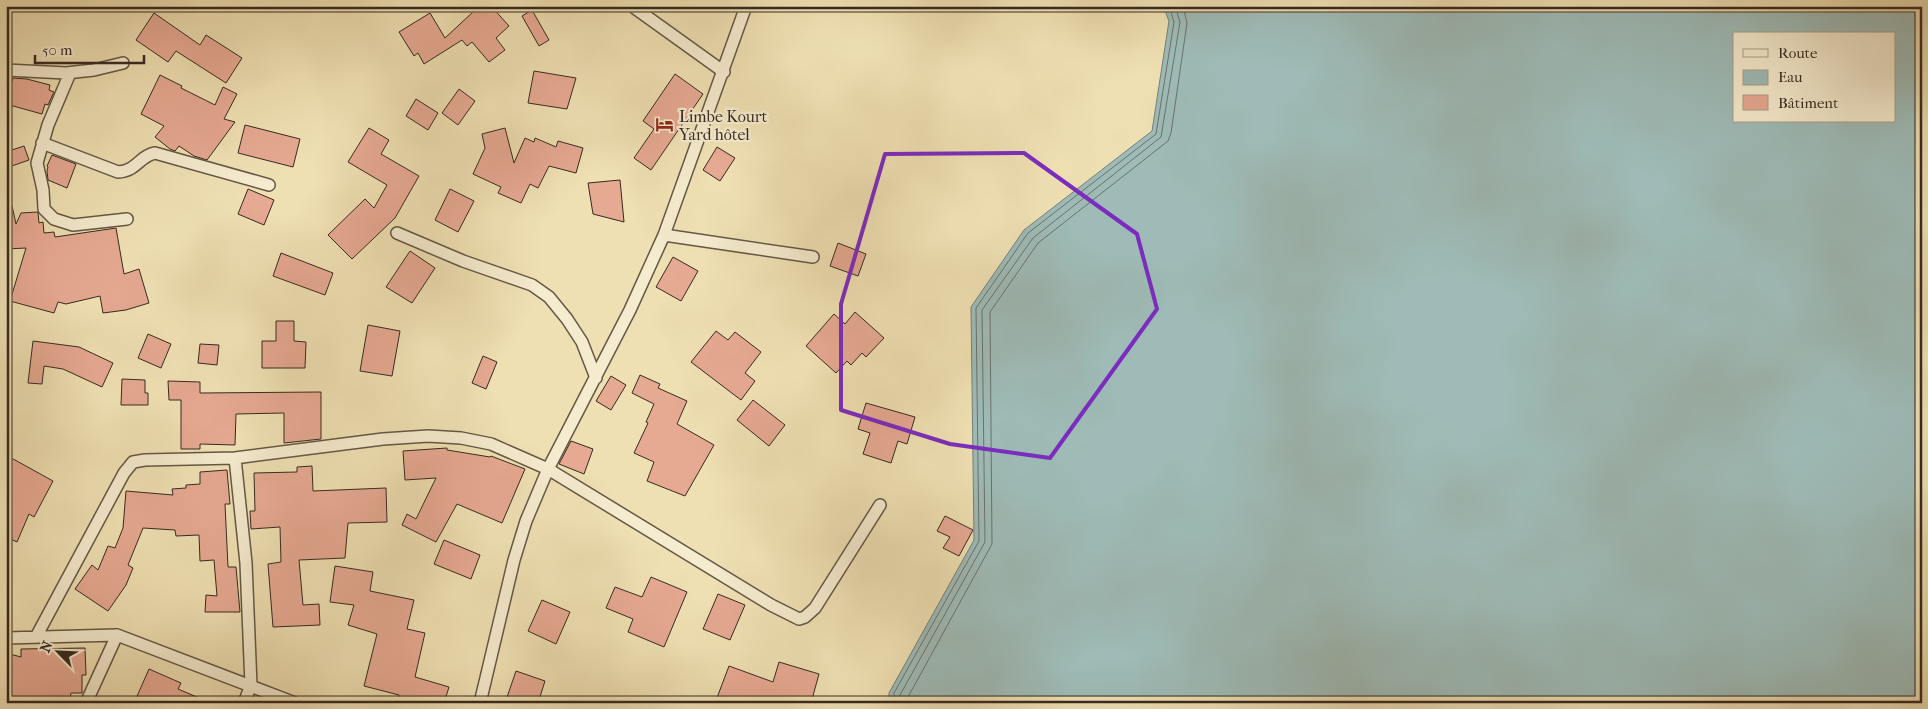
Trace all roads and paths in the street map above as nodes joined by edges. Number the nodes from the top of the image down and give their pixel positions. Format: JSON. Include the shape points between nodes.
{"nodes":[{"id":1,"x":632,"y":6,"type":"edge"},
{"id":2,"x":746,"y":6,"type":"edge"},
{"id":3,"x":123,"y":63,"type":"dead end"},
{"id":4,"x":6,"y":70,"type":"edge"},
{"id":5,"x":724,"y":72,"type":"junction"},
{"id":6,"x":70,"y":73,"type":"junction"},
{"id":7,"x":42,"y":143,"type":"junction"},
{"id":8,"x":268,"y":184,"type":"dead end"},
{"id":9,"x":127,"y":219,"type":"dead end"},
{"id":10,"x":397,"y":233,"type":"dead end"},
{"id":11,"x":664,"y":235,"type":"junction"},
{"id":12,"x":814,"y":257,"type":"dead end"},
{"id":13,"x":596,"y":378,"type":"junction"},
{"id":14,"x":235,"y":458,"type":"junction"},
{"id":15,"x":548,"y":469,"type":"junction"},
{"id":16,"x":880,"y":505,"type":"dead end"},
{"id":17,"x":117,"y":635,"type":"junction"},
{"id":18,"x":36,"y":637,"type":"junction"},
{"id":19,"x":6,"y":638,"type":"edge"},
{"id":20,"x":252,"y":685,"type":"junction"},
{"id":21,"x":86,"y":703,"type":"edge"},
{"id":22,"x":244,"y":703,"type":"edge"},
{"id":23,"x":295,"y":703,"type":"edge"},
{"id":24,"x":480,"y":703,"type":"edge"}],
"edges":[{"from":1,"to":5,"type":"street"},
{"from":2,"to":5,"type":"street"},
{"from":3,"to":6,"type":"street"},
{"from":4,"to":6,"type":"street"},
{"from":5,"to":11,"type":"street"},
{"from":6,"to":7,"type":"street"},
{"from":7,"to":8,"type":"street","via":[[118,172],[128,172],[149,154],[155,153]]},
{"from":7,"to":9,"type":"street","via":[[38,163],[44,209],[54,219],[73,225]]},
{"from":10,"to":13,"type":"street","via":[[532,285],[549,297],[582,342]]},
{"from":11,"to":12,"type":"street"},
{"from":11,"to":13,"type":"street"},
{"from":13,"to":15,"type":"street"},
{"from":14,"to":15,"type":"street","via":[[428,436],[491,444]]},
{"from":14,"to":18,"type":"street","via":[[133,462],[124,473]]},
{"from":14,"to":20,"type":"street","via":[[246,563]]},
{"from":15,"to":16,"type":"street","via":[[799,619],[815,608]]},
{"from":15,"to":24,"type":"street","via":[[514,560]]},
{"from":17,"to":18,"type":"street"},
{"from":17,"to":20,"type":"street"},
{"from":17,"to":21,"type":"street"},
{"from":18,"to":19,"type":"street"},
{"from":20,"to":22,"type":"street"},
{"from":20,"to":23,"type":"street"}]}
